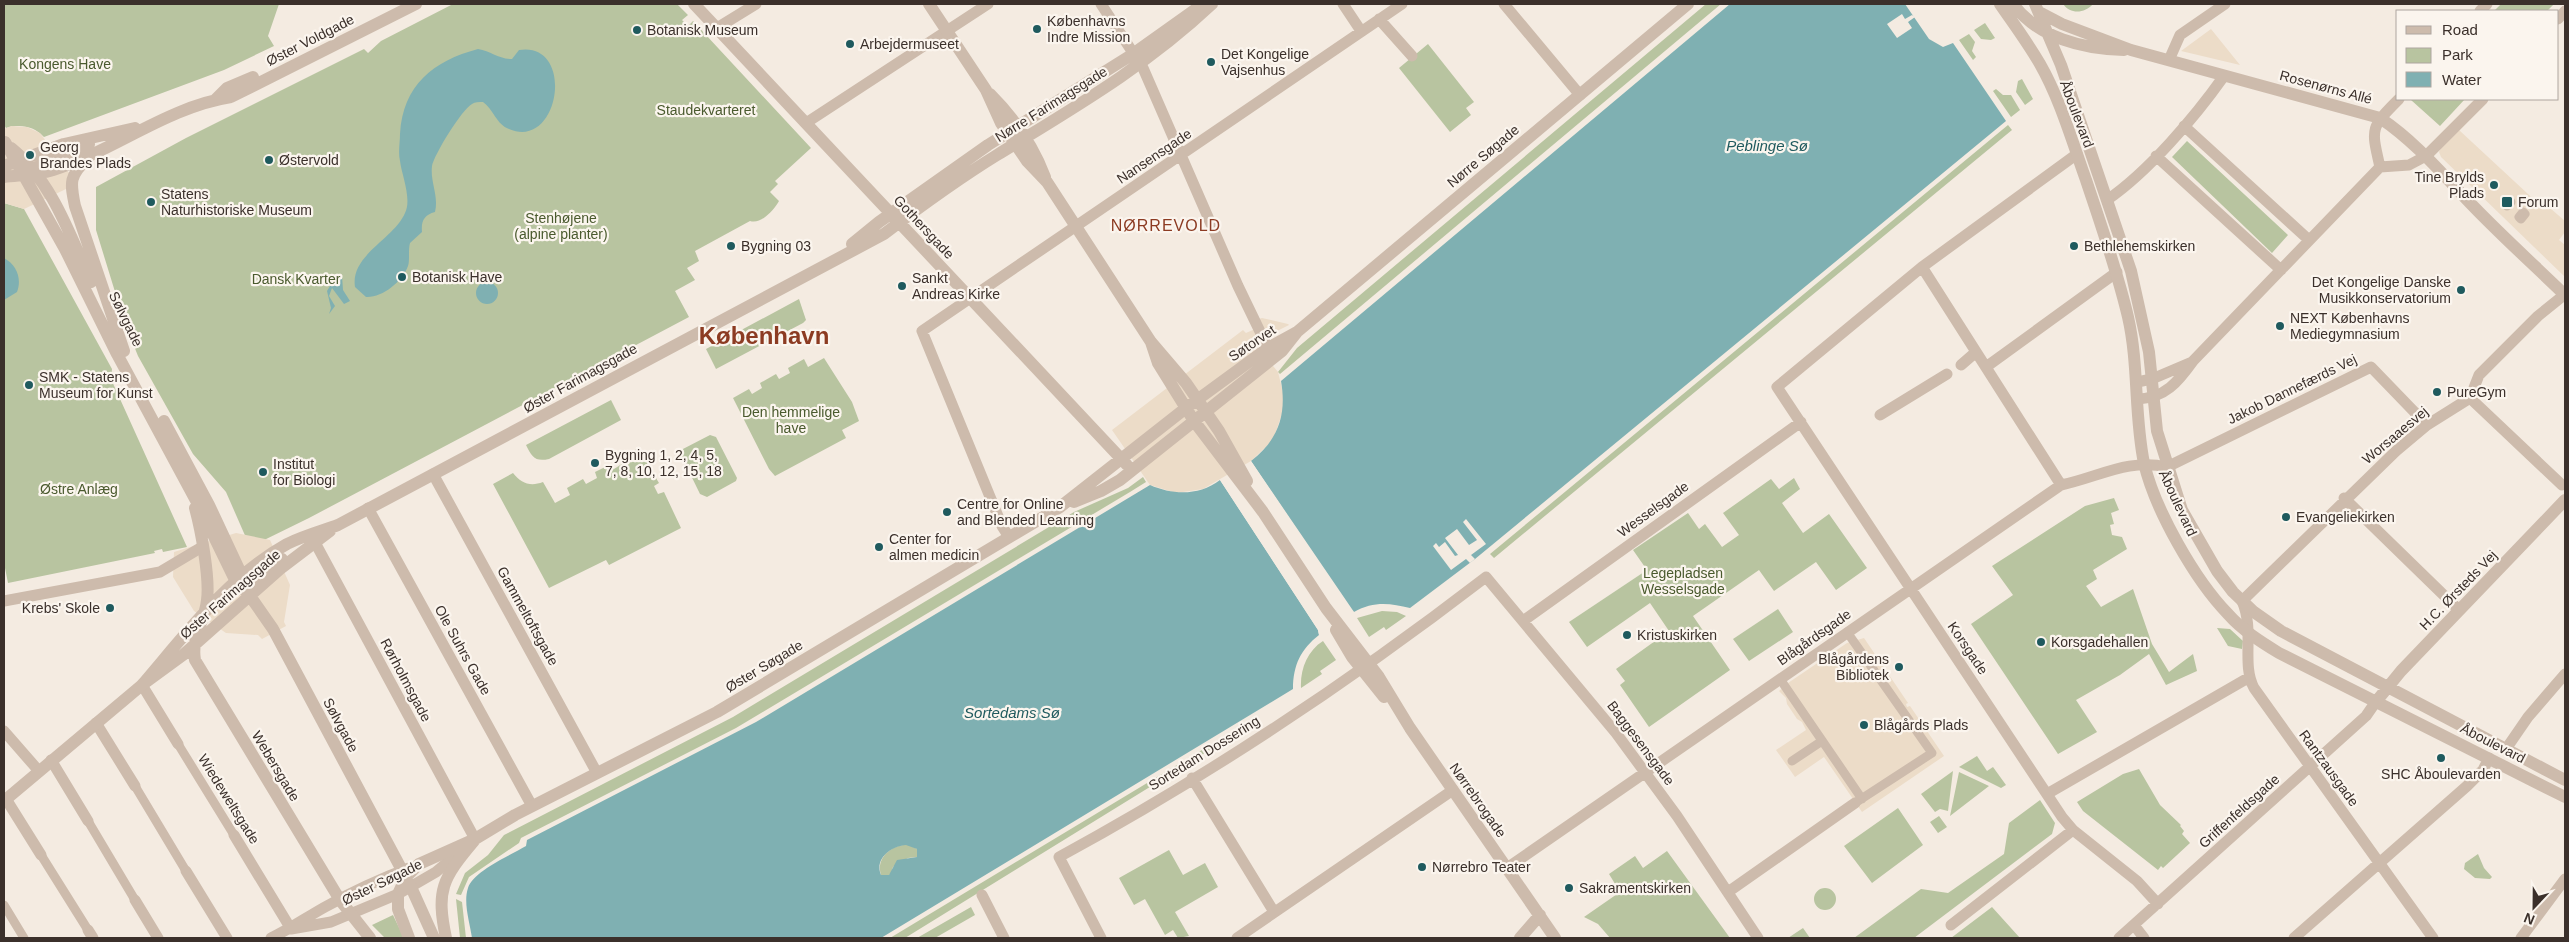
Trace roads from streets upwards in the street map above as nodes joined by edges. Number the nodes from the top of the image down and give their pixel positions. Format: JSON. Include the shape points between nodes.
{"nodes":[{"id":1,"x":398,"y":4,"type":"edge"},
{"id":2,"x":416,"y":4,"type":"edge"},
{"id":3,"x":694,"y":4,"type":"edge"},
{"id":4,"x":756,"y":4,"type":"edge"},
{"id":5,"x":929,"y":4,"type":"edge"},
{"id":6,"x":988,"y":4,"type":"edge"},
{"id":7,"x":1101,"y":4,"type":"edge"},
{"id":8,"x":1204,"y":4,"type":"edge"},
{"id":9,"x":1212,"y":4,"type":"edge"},
{"id":10,"x":1343,"y":4,"type":"edge"},
{"id":11,"x":1402,"y":4,"type":"edge"},
{"id":12,"x":1504,"y":4,"type":"edge"},
{"id":13,"x":1688,"y":4,"type":"edge"},
{"id":14,"x":2000,"y":4,"type":"edge"},
{"id":15,"x":2013,"y":4,"type":"edge"},
{"id":16,"x":2225,"y":4,"type":"edge"},
{"id":17,"x":2038,"y":8,"type":"edge"},
{"id":18,"x":1379,"y":19,"type":"junction"},
{"id":19,"x":717,"y":28,"type":"junction"},
{"id":20,"x":947,"y":31,"type":"junction"},
{"id":21,"x":1361,"y":31,"type":"junction"},
{"id":22,"x":2050,"y":34,"type":"junction"},
{"id":23,"x":2131,"y":50,"type":"junction"},
{"id":24,"x":1133,"y":54,"type":"junction"},
{"id":25,"x":1412,"y":56,"type":"dead end"},
{"id":26,"x":2169,"y":60,"type":"junction"},
{"id":27,"x":1141,"y":65,"type":"junction"},
{"id":28,"x":2224,"y":76,"type":"junction"},
{"id":29,"x":1580,"y":95,"type":"junction"},
{"id":30,"x":215,"y":100,"type":"junction"},
{"id":31,"x":2398,"y":100,"type":"edge"},
{"id":32,"x":2482,"y":100,"type":"edge"},
{"id":33,"x":2380,"y":118,"type":"junction"},
{"id":34,"x":156,"y":123,"type":"junction"},
{"id":35,"x":806,"y":123,"type":"junction"},
{"id":36,"x":2184,"y":126,"type":"junction"},
{"id":37,"x":1013,"y":130,"type":"junction"},
{"id":38,"x":1020,"y":141,"type":"junction"},
{"id":39,"x":4,"y":142,"type":"edge"},
{"id":40,"x":94,"y":152,"type":"junction"},
{"id":41,"x":2077,"y":154,"type":"junction"},
{"id":42,"x":1181,"y":156,"type":"junction"},
{"id":43,"x":2156,"y":156,"type":"junction"},
{"id":44,"x":2426,"y":156,"type":"junction"},
{"id":45,"x":4,"y":166,"type":"edge"},
{"id":46,"x":27,"y":167,"type":"junction"},
{"id":47,"x":2380,"y":167,"type":"junction"},
{"id":48,"x":4,"y":177,"type":"edge"},
{"id":49,"x":2107,"y":200,"type":"junction"},
{"id":50,"x":895,"y":218,"type":"junction"},
{"id":51,"x":1076,"y":227,"type":"junction"},
{"id":52,"x":2309,"y":240,"type":"junction"},
{"id":53,"x":1922,"y":267,"type":"junction"},
{"id":54,"x":2281,"y":270,"type":"junction"},
{"id":55,"x":2117,"y":272,"type":"junction"},
{"id":56,"x":2565,"y":295,"type":"edge"},
{"id":57,"x":971,"y":299,"type":"junction"},
{"id":58,"x":1298,"y":332,"type":"junction"},
{"id":59,"x":1151,"y":342,"type":"junction"},
{"id":60,"x":1268,"y":348,"type":"junction"},
{"id":61,"x":124,"y":351,"type":"junction"},
{"id":62,"x":1976,"y":352,"type":"junction"},
{"id":63,"x":2193,"y":361,"type":"junction"},
{"id":64,"x":1961,"y":365,"type":"dead end"},
{"id":65,"x":1986,"y":367,"type":"junction"},
{"id":66,"x":1947,"y":374,"type":"dead end"},
{"id":67,"x":2152,"y":379,"type":"junction"},
{"id":68,"x":2137,"y":382,"type":"junction"},
{"id":69,"x":2470,"y":398,"type":"junction"},
{"id":70,"x":2138,"y":399,"type":"junction"},
{"id":71,"x":2153,"y":399,"type":"junction"},
{"id":72,"x":1197,"y":400,"type":"junction"},
{"id":73,"x":1186,"y":408,"type":"junction"},
{"id":74,"x":1206,"y":412,"type":"junction"},
{"id":75,"x":1880,"y":415,"type":"dead end"},
{"id":76,"x":1194,"y":421,"type":"junction"},
{"id":77,"x":1800,"y":422,"type":"junction"},
{"id":78,"x":2427,"y":425,"type":"junction"},
{"id":79,"x":1122,"y":459,"type":"junction"},
{"id":80,"x":2148,"y":463,"type":"junction"},
{"id":81,"x":2167,"y":467,"type":"junction"},
{"id":82,"x":1133,"y":470,"type":"junction"},
{"id":83,"x":432,"y":474,"type":"junction"},
{"id":84,"x":183,"y":475,"type":"junction"},
{"id":85,"x":2061,"y":485,"type":"junction"},
{"id":86,"x":2562,"y":485,"type":"dead end"},
{"id":87,"x":2344,"y":498,"type":"junction"},
{"id":88,"x":2565,"y":500,"type":"edge"},
{"id":89,"x":1060,"y":507,"type":"junction"},
{"id":90,"x":368,"y":508,"type":"junction"},
{"id":91,"x":1263,"y":512,"type":"junction"},
{"id":92,"x":1009,"y":537,"type":"junction"},
{"id":93,"x":313,"y":540,"type":"junction"},
{"id":94,"x":202,"y":547,"type":"junction"},
{"id":95,"x":1486,"y":577,"type":"joint"},
{"id":96,"x":241,"y":582,"type":"junction"},
{"id":97,"x":1910,"y":587,"type":"junction"},
{"id":98,"x":250,"y":596,"type":"junction"},
{"id":99,"x":4,"y":601,"type":"edge"},
{"id":100,"x":2242,"y":601,"type":"junction"},
{"id":101,"x":2459,"y":610,"type":"junction"},
{"id":102,"x":201,"y":620,"type":"junction"},
{"id":103,"x":1523,"y":621,"type":"junction"},
{"id":104,"x":1847,"y":632,"type":"junction"},
{"id":105,"x":2249,"y":633,"type":"junction"},
{"id":106,"x":194,"y":646,"type":"junction"},
{"id":107,"x":1365,"y":666,"type":"junction"},
{"id":108,"x":2565,"y":674,"type":"edge"},
{"id":109,"x":2248,"y":678,"type":"junction"},
{"id":110,"x":1780,"y":679,"type":"junction"},
{"id":111,"x":142,"y":686,"type":"junction"},
{"id":112,"x":2387,"y":687,"type":"junction"},
{"id":113,"x":2375,"y":703,"type":"junction"},
{"id":114,"x":96,"y":723,"type":"junction"},
{"id":115,"x":4,"y":731,"type":"edge"},
{"id":116,"x":1822,"y":741,"type":"junction"},
{"id":117,"x":178,"y":744,"type":"joint"},
{"id":118,"x":2506,"y":749,"type":"junction"},
{"id":119,"x":2489,"y":758,"type":"junction"},
{"id":120,"x":51,"y":760,"type":"junction"},
{"id":121,"x":1792,"y":761,"type":"dead end"},
{"id":122,"x":2311,"y":766,"type":"junction"},
{"id":123,"x":38,"y":770,"type":"junction"},
{"id":124,"x":1645,"y":771,"type":"junction"},
{"id":125,"x":597,"y":772,"type":"junction"},
{"id":126,"x":1192,"y":778,"type":"junction"},
{"id":127,"x":2565,"y":780,"type":"edge"},
{"id":128,"x":135,"y":786,"type":"joint"},
{"id":129,"x":1453,"y":790,"type":"junction"},
{"id":130,"x":2047,"y":794,"type":"junction"},
{"id":131,"x":2565,"y":797,"type":"edge"},
{"id":132,"x":5,"y":800,"type":"edge"},
{"id":133,"x":1859,"y":801,"type":"junction"},
{"id":134,"x":532,"y":806,"type":"junction"},
{"id":135,"x":88,"y":821,"type":"joint"},
{"id":136,"x":2073,"y":830,"type":"junction"},
{"id":137,"x":234,"y":835,"type":"joint"},
{"id":138,"x":475,"y":839,"type":"junction"},
{"id":139,"x":41,"y":856,"type":"joint"},
{"id":140,"x":2379,"y":863,"type":"junction"},
{"id":141,"x":1507,"y":868,"type":"junction"},
{"id":142,"x":186,"y":871,"type":"joint"},
{"id":143,"x":406,"y":878,"type":"junction"},
{"id":144,"x":2565,"y":879,"type":"edge"},
{"id":145,"x":1728,"y":892,"type":"junction"},
{"id":146,"x":398,"y":894,"type":"junction"},
{"id":147,"x":982,"y":895,"type":"dead end"},
{"id":148,"x":135,"y":900,"type":"joint"},
{"id":149,"x":340,"y":900,"type":"junction"},
{"id":150,"x":2158,"y":904,"type":"junction"},
{"id":151,"x":4,"y":905,"type":"edge"},
{"id":152,"x":1274,"y":912,"type":"junction"},
{"id":153,"x":350,"y":915,"type":"junction"},
{"id":154,"x":1540,"y":915,"type":"junction"},
{"id":155,"x":1951,"y":925,"type":"dead end"},
{"id":156,"x":2134,"y":925,"type":"junction"},
{"id":157,"x":291,"y":929,"type":"junction"},
{"id":158,"x":91,"y":934,"type":"edge"},
{"id":159,"x":24,"y":938,"type":"edge"},
{"id":160,"x":158,"y":938,"type":"edge"},
{"id":161,"x":227,"y":938,"type":"edge"},
{"id":162,"x":271,"y":938,"type":"edge"},
{"id":163,"x":370,"y":938,"type":"edge"},
{"id":164,"x":409,"y":938,"type":"edge"},
{"id":165,"x":434,"y":938,"type":"edge"},
{"id":166,"x":446,"y":938,"type":"edge"},
{"id":167,"x":1004,"y":938,"type":"edge"},
{"id":168,"x":1101,"y":938,"type":"edge"},
{"id":169,"x":1237,"y":938,"type":"edge"},
{"id":170,"x":1520,"y":938,"type":"edge"},
{"id":171,"x":1555,"y":938,"type":"edge"},
{"id":172,"x":1758,"y":938,"type":"edge"},
{"id":173,"x":2119,"y":938,"type":"edge"},
{"id":174,"x":2144,"y":938,"type":"edge"},
{"id":175,"x":2294,"y":938,"type":"edge"},
{"id":176,"x":2433,"y":938,"type":"edge"},
{"id":177,"x":2521,"y":938,"type":"edge"}],
"edges":[{"from":1,"to":30,"type":"street","name":"Øster Voldgade","via":[[227,88]]},
{"from":2,"to":30,"type":"street","name":"Øster Voldgade","via":[[231,97]]},
{"from":3,"to":19,"type":"street","name":"Gothersgade"},
{"from":4,"to":19,"type":"street"},
{"from":5,"to":20,"type":"street"},
{"from":6,"to":20,"type":"street"},
{"from":7,"to":24,"type":"street"},
{"from":8,"to":24,"type":"street","name":"Nørre Farimagsgade"},
{"from":9,"to":27,"type":"street","name":"Nørre Farimagsgade"},
{"from":10,"to":21,"type":"street"},
{"from":11,"to":18,"type":"street","name":"Nansensgade"},
{"from":12,"to":29,"type":"street"},
{"from":13,"to":29,"type":"street","name":"Nørre Søgade"},
{"from":14,"to":41,"type":"street","name":"Åboulevard","via":[[2044,73]]},
{"from":15,"to":22,"type":"street","name":"Rosenørns Allé","via":[[2032,24]]},
{"from":16,"to":26,"type":"street","via":[[2180,35]]},
{"from":17,"to":22,"type":"street","name":"Åboulevard"},
{"from":17,"to":23,"type":"street","name":"Rosenørns Allé","via":[[2065,25]]},
{"from":18,"to":21,"type":"street","name":"Nansensgade"},
{"from":18,"to":25,"type":"street"},
{"from":19,"to":35,"type":"street","name":"Gothersgade"},
{"from":20,"to":35,"type":"street"},
{"from":20,"to":37,"type":"street","via":[[986,90],[1006,110]]},
{"from":21,"to":42,"type":"street","name":"Nansensgade"},
{"from":22,"to":23,"type":"street","name":"Rosenørns Allé","via":[[2103,49]]},
{"from":22,"to":49,"type":"street","name":"Åboulevard"},
{"from":23,"to":26,"type":"street","name":"Rosenørns Allé"},
{"from":24,"to":27,"type":"street"},
{"from":24,"to":37,"type":"street","name":"Nørre Farimagsgade"},
{"from":26,"to":28,"type":"street","name":"Rosenørns Allé"},
{"from":27,"to":38,"type":"street","name":"Nørre Farimagsgade"},
{"from":27,"to":42,"type":"street"},
{"from":28,"to":33,"type":"street","name":"Rosenørns Allé"},
{"from":28,"to":36,"type":"street"},
{"from":29,"to":58,"type":"street","name":"Nørre Søgade"},
{"from":30,"to":34,"type":"street","name":"Øster Voldgade"},
{"from":31,"to":33,"type":"street"},
{"from":32,"to":44,"type":"street"},
{"from":33,"to":44,"type":"street","name":"Rosenørns Allé"},
{"from":33,"to":47,"type":"street","via":[[2373,135]]},
{"from":34,"to":40,"type":"street","name":"Øster Voldgade"},
{"from":34,"to":46,"type":"street"},
{"from":35,"to":50,"type":"street","name":"Gothersgade"},
{"from":36,"to":43,"type":"street"},
{"from":36,"to":52,"type":"street"},
{"from":37,"to":38,"type":"street"},
{"from":37,"to":50,"type":"street","name":"Nørre Farimagsgade"},
{"from":38,"to":50,"type":"street","name":"Nørre Farimagsgade"},
{"from":38,"to":51,"type":"street","via":[[1026,161],[1047,182]]},
{"from":39,"to":46,"type":"street","name":"Sølvgade"},
{"from":40,"to":46,"type":"street","name":"Øster Voldgade","via":[[53,171]]},
{"from":40,"to":61,"type":"street","via":[[75,172],[72,188],[75,206]]},
{"from":41,"to":53,"type":"street"},
{"from":41,"to":55,"type":"street","name":"Åboulevard"},
{"from":42,"to":51,"type":"street","name":"Nansensgade"},
{"from":42,"to":60,"type":"street"},
{"from":43,"to":49,"type":"street","via":[[2121,191]]},
{"from":43,"to":54,"type":"street"},
{"from":44,"to":47,"type":"street","via":[[2409,165]]},
{"from":44,"to":56,"type":"street","name":"Rosenørns Allé"},
{"from":45,"to":46,"type":"street","name":"Øster Voldgade"},
{"from":46,"to":48,"type":"street","name":"Øster Voldgade"},
{"from":46,"to":61,"type":"street","name":"Sølvgade","via":[[62,216]]},
{"from":46,"to":84,"type":"street","name":"Sølvgade","via":[[117,354]]},
{"from":47,"to":52,"type":"street"},
{"from":49,"to":67,"type":"street","name":"Åboulevard","via":[[2141,309]]},
{"from":50,"to":57,"type":"street","name":"Gothersgade"},
{"from":50,"to":83,"type":"street","name":"Øster Farimagsgade","via":[[884,234]]},
{"from":51,"to":57,"type":"street","name":"Nansensgade"},
{"from":51,"to":59,"type":"street"},
{"from":52,"to":54,"type":"street"},
{"from":53,"to":62,"type":"street"},
{"from":53,"to":77,"type":"street","name":"Korsgade","via":[[1777,387]]},
{"from":54,"to":63,"type":"street"},
{"from":55,"to":65,"type":"street"},
{"from":55,"to":68,"type":"street","name":"Åboulevard","via":[[2134,348]]},
{"from":56,"to":69,"type":"street","via":[[2538,316],[2484,369]]},
{"from":57,"to":79,"type":"street","name":"Gothersgade"},
{"from":57,"to":92,"type":"street","name":"Nansensgade","via":[[922,331]]},
{"from":58,"to":60,"type":"street","name":"Søtorvet"},
{"from":58,"to":74,"type":"street","name":"Søtorvet","via":[[1282,351]]},
{"from":59,"to":72,"type":"street"},
{"from":59,"to":73,"type":"street","via":[[1158,363]]},
{"from":60,"to":72,"type":"street","name":"Søtorvet"},
{"from":61,"to":96,"type":"street","name":"Sølvgade","via":[[183,455]]},
{"from":62,"to":64,"type":"street"},
{"from":62,"to":65,"type":"street"},
{"from":63,"to":67,"type":"street"},
{"from":63,"to":71,"type":"street","via":[[2173,386]]},
{"from":65,"to":85,"type":"street"},
{"from":66,"to":75,"type":"street"},
{"from":67,"to":68,"type":"street"},
{"from":67,"to":71,"type":"street","name":"Åboulevard"},
{"from":68,"to":70,"type":"street","name":"Åboulevard"},
{"from":69,"to":78,"type":"street","name":"Worsaaesvej"},
{"from":69,"to":86,"type":"street"},
{"from":70,"to":71,"type":"street"},
{"from":70,"to":80,"type":"street","name":"Åboulevard"},
{"from":71,"to":81,"type":"street","name":"Åboulevard","via":[[2157,431]]},
{"from":72,"to":73,"type":"street","name":"Søtorvet"},
{"from":72,"to":74,"type":"street"},
{"from":73,"to":76,"type":"street"},
{"from":73,"to":79,"type":"street","name":"Søtorvet"},
{"from":74,"to":76,"type":"street","name":"Søtorvet"},
{"from":74,"to":91,"type":"street"},
{"from":76,"to":82,"type":"street","name":"Søtorvet"},
{"from":76,"to":91,"type":"street"},
{"from":77,"to":97,"type":"street","name":"Korsgade"},
{"from":77,"to":103,"type":"street","name":"Wesselsgade"},
{"from":78,"to":81,"type":"street","name":"Jakob Dannefærds Vej","via":[[2371,367]]},
{"from":78,"to":87,"type":"street","name":"Worsaaesvej"},
{"from":79,"to":82,"type":"street","name":"Gothersgade"},
{"from":79,"to":89,"type":"street","name":"Søtorvet"},
{"from":80,"to":81,"type":"street"},
{"from":80,"to":85,"type":"street","name":"Blågårdsgade","via":[[2120,467]]},
{"from":80,"to":105,"type":"street","name":"Åboulevard","via":[[2157,500],[2186,556],[2213,597]]},
{"from":81,"to":100,"type":"street","name":"Åboulevard","via":[[2182,510],[2196,536],[2221,576]]},
{"from":82,"to":89,"type":"street","name":"Søtorvet","via":[[1100,492]]},
{"from":83,"to":90,"type":"street","name":"Øster Farimagsgade"},
{"from":83,"to":125,"type":"street","name":"Gammeltoftsgade"},
{"from":84,"to":94,"type":"street","name":"Sølvgade","via":[[197,515]]},
{"from":84,"to":96,"type":"street","name":"Sølvgade"},
{"from":85,"to":97,"type":"street","name":"Blågårdsgade"},
{"from":87,"to":100,"type":"street","name":"Worsaaesvej"},
{"from":87,"to":101,"type":"street"},
{"from":88,"to":101,"type":"street","name":"H.C. Ørsteds Vej"},
{"from":89,"to":92,"type":"street","name":"Øster Søgade"},
{"from":90,"to":93,"type":"street","name":"Øster Farimagsgade"},
{"from":90,"to":134,"type":"street","name":"Ole Suhrs Gade"},
{"from":91,"to":107,"type":"street","name":"Nørrebrogade","via":[[1326,608],[1339,638]]},
{"from":92,"to":125,"type":"street","name":"Øster Søgade","via":[[717,712]]},
{"from":93,"to":96,"type":"street","name":"Øster Farimagsgade"},
{"from":93,"to":98,"type":"street","name":"Øster Farimagsgade"},
{"from":93,"to":138,"type":"street","name":"Rørholmsgade"},
{"from":94,"to":99,"type":"street","via":[[160,572]]},
{"from":94,"to":102,"type":"street","name":"Sølvgade","via":[[207,601]]},
{"from":95,"to":103,"type":"street","name":"Baggesensgade"},
{"from":95,"to":107,"type":"street","name":"Sortedam Dossering"},
{"from":96,"to":98,"type":"street","name":"Sølvgade"},
{"from":96,"to":102,"type":"street","name":"Øster Farimagsgade"},
{"from":97,"to":104,"type":"street","name":"Blågårdsgade"},
{"from":97,"to":130,"type":"street","name":"Korsgade"},
{"from":98,"to":106,"type":"street","name":"Øster Farimagsgade"},
{"from":98,"to":143,"type":"street","name":"Sølvgade","via":[[273,629]]},
{"from":100,"to":105,"type":"street","via":[[2248,614]]},
{"from":100,"to":112,"type":"street","name":"Åboulevard","via":[[2281,631]]},
{"from":101,"to":112,"type":"street","name":"H.C. Ørsteds Vej"},
{"from":102,"to":106,"type":"street","name":"Sølvgade"},
{"from":102,"to":111,"type":"street","name":"Øster Farimagsgade"},
{"from":103,"to":124,"type":"street","name":"Baggesensgade"},
{"from":104,"to":110,"type":"street","name":"Blågårdsgade"},
{"from":104,"to":133,"type":"street","via":[[1932,753]]},
{"from":105,"to":109,"type":"street"},
{"from":105,"to":113,"type":"street","name":"Åboulevard","via":[[2294,661]]},
{"from":106,"to":111,"type":"street","name":"Øster Farimagsgade"},
{"from":106,"to":149,"type":"street","name":"Webersgade","via":[[199,670]]},
{"from":107,"to":126,"type":"street","name":"Sortedam Dossering","via":[[1315,702]]},
{"from":107,"to":129,"type":"street","name":"Nørrebrogade"},
{"from":108,"to":118,"type":"street"},
{"from":109,"to":122,"type":"street","name":"Rantzausgade"},
{"from":109,"to":130,"type":"street"},
{"from":110,"to":116,"type":"street"},
{"from":110,"to":124,"type":"street","name":"Blågårdsgade"},
{"from":111,"to":114,"type":"street","name":"Øster Farimagsgade"},
{"from":111,"to":117,"type":"street","name":"Wiedeweltsgade"},
{"from":112,"to":113,"type":"street","name":"H.C. Ørsteds Vej"},
{"from":112,"to":118,"type":"street","name":"Åboulevard"},
{"from":113,"to":119,"type":"street","name":"Åboulevard"},
{"from":113,"to":122,"type":"street","name":"Griffenfeldsgade","via":[[2366,716]]},
{"from":114,"to":120,"type":"street","name":"Øster Farimagsgade"},
{"from":114,"to":128,"type":"street"},
{"from":115,"to":123,"type":"street"},
{"from":116,"to":121,"type":"street"},
{"from":116,"to":133,"type":"street"},
{"from":117,"to":137,"type":"street","name":"Wiedeweltsgade"},
{"from":118,"to":127,"type":"street","name":"Åboulevard"},
{"from":119,"to":131,"type":"street","name":"Åboulevard"},
{"from":119,"to":140,"type":"street","via":[[2483,770],[2467,786]]},
{"from":120,"to":123,"type":"street","name":"Øster Farimagsgade"},
{"from":120,"to":135,"type":"street"},
{"from":122,"to":140,"type":"street","name":"Rantzausgade"},
{"from":122,"to":150,"type":"street","name":"Griffenfeldsgade"},
{"from":123,"to":132,"type":"street","name":"Øster Farimagsgade"},
{"from":124,"to":141,"type":"street","name":"Blågårdsgade"},
{"from":124,"to":145,"type":"street","name":"Baggesensgade"},
{"from":125,"to":134,"type":"street","name":"Øster Søgade"},
{"from":126,"to":152,"type":"street"},
{"from":126,"to":168,"type":"street","name":"Sortedam Dossering","via":[[1058,857]]},
{"from":128,"to":142,"type":"street"},
{"from":129,"to":141,"type":"street","name":"Nørrebrogade"},
{"from":129,"to":152,"type":"street"},
{"from":130,"to":136,"type":"street","name":"Korsgade"},
{"from":132,"to":139,"type":"street"},
{"from":133,"to":145,"type":"street"},
{"from":134,"to":138,"type":"street","name":"Øster Søgade"},
{"from":135,"to":148,"type":"street"},
{"from":136,"to":150,"type":"street","name":"Korsgade","via":[[2130,875]]},
{"from":136,"to":155,"type":"street"},
{"from":137,"to":157,"type":"street","name":"Wiedeweltsgade"},
{"from":138,"to":143,"type":"street","name":"Øster Søgade","via":[[419,864]]},
{"from":138,"to":143,"type":"street","name":"Øster Søgade","via":[[436,872]]},
{"from":138,"to":166,"type":"street","via":[[452,868],[443,887],[440,909]]},
{"from":139,"to":158,"type":"street"},
{"from":140,"to":175,"type":"street"},
{"from":140,"to":176,"type":"street","name":"Rantzausgade"},
{"from":141,"to":154,"type":"street","name":"Nørrebrogade"},
{"from":142,"to":161,"type":"street"},
{"from":143,"to":146,"type":"street"},
{"from":143,"to":149,"type":"street","name":"Øster Søgade"},
{"from":143,"to":165,"type":"street","name":"Sølvgade"},
{"from":144,"to":177,"type":"street"},
{"from":145,"to":172,"type":"street","name":"Baggesensgade"},
{"from":146,"to":153,"type":"street","name":"Øster Søgade"},
{"from":146,"to":164,"type":"street","via":[[398,909]]},
{"from":147,"to":167,"type":"street"},
{"from":148,"to":160,"type":"street"},
{"from":149,"to":153,"type":"street","name":"Webersgade"},
{"from":149,"to":157,"type":"street","name":"Øster Søgade"},
{"from":150,"to":156,"type":"street","name":"Griffenfeldsgade"},
{"from":151,"to":159,"type":"street"},
{"from":152,"to":169,"type":"street"},
{"from":153,"to":157,"type":"street","name":"Øster Søgade"},
{"from":153,"to":163,"type":"street","name":"Webersgade"},
{"from":154,"to":170,"type":"street"},
{"from":154,"to":171,"type":"street","name":"Nørrebrogade"},
{"from":156,"to":173,"type":"street","name":"Griffenfeldsgade"},
{"from":156,"to":174,"type":"street"},
{"from":157,"to":162,"type":"street","name":"Øster Søgade"}]}
